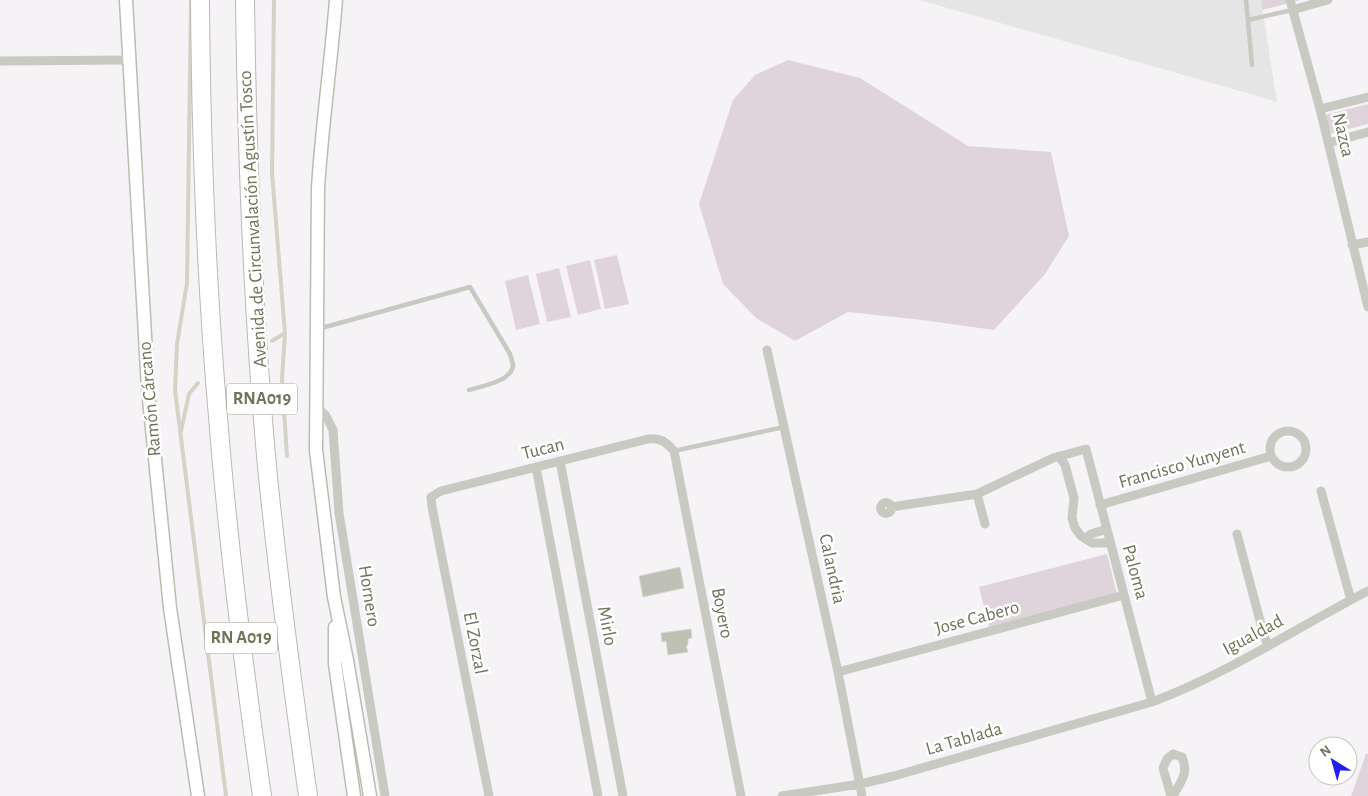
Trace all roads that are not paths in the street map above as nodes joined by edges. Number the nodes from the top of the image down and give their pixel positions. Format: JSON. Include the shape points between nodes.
{"nodes":[{"id":1,"x":126,"y":0,"type":"edge"},
{"id":2,"x":200,"y":0,"type":"edge"},
{"id":3,"x":245,"y":0,"type":"edge"},
{"id":4,"x":336,"y":0,"type":"edge"},
{"id":5,"x":1246,"y":0,"type":"edge"},
{"id":6,"x":1290,"y":0,"type":"edge"},
{"id":7,"x":1328,"y":0,"type":"edge"},
{"id":8,"x":1292,"y":10,"type":"junction"},
{"id":9,"x":1248,"y":20,"type":"junction"},
{"id":10,"x":0,"y":60,"type":"edge"},
{"id":11,"x":128,"y":60,"type":"junction"},
{"id":12,"x":1252,"y":66,"type":"dead end"},
{"id":13,"x":1368,"y":97,"type":"edge"},
{"id":14,"x":1320,"y":110,"type":"junction"},
{"id":15,"x":1368,"y":132,"type":"edge"},
{"id":16,"x":1328,"y":143,"type":"junction"},
{"id":17,"x":1368,"y":242,"type":"edge"},
{"id":18,"x":1352,"y":245,"type":"junction"},
{"id":19,"x":1368,"y":307,"type":"edge"},
{"id":20,"x":317,"y":329,"type":"junction"},
{"id":21,"x":767,"y":350,"type":"dead end"},
{"id":22,"x":469,"y":390,"type":"dead end"},
{"id":23,"x":316,"y":406,"type":"junction"},
{"id":24,"x":784,"y":427,"type":"junction"},
{"id":25,"x":674,"y":451,"type":"junction"},
{"id":26,"x":1059,"y":456,"type":"junction"},
{"id":27,"x":1272,"y":456,"type":"junction"},
{"id":28,"x":560,"y":461,"type":"junction"},
{"id":29,"x":536,"y":467,"type":"junction"},
{"id":30,"x":223,"y":480,"type":"joint"},
{"id":31,"x":1320,"y":491,"type":"dead end"},
{"id":32,"x":977,"y":494,"type":"junction"},
{"id":33,"x":431,"y":497,"type":"joint"},
{"id":34,"x":1100,"y":505,"type":"junction"},
{"id":35,"x":892,"y":507,"type":"dead end"},
{"id":36,"x":984,"y":524,"type":"dead end"},
{"id":37,"x":1107,"y":529,"type":"junction"},
{"id":38,"x":1237,"y":534,"type":"dead end"},
{"id":39,"x":1086,"y":538,"type":"junction"},
{"id":40,"x":1110,"y":543,"type":"junction"},
{"id":41,"x":1368,"y":592,"type":"edge"},
{"id":42,"x":1124,"y":595,"type":"junction"},
{"id":43,"x":334,"y":597,"type":"junction"},
{"id":44,"x":1351,"y":600,"type":"junction"},
{"id":45,"x":1268,"y":646,"type":"junction"},
{"id":46,"x":838,"y":672,"type":"junction"},
{"id":47,"x":1152,"y":702,"type":"junction"},
{"id":48,"x":860,"y":784,"type":"junction"},
{"id":49,"x":198,"y":796,"type":"edge"},
{"id":50,"x":262,"y":796,"type":"edge"},
{"id":51,"x":308,"y":796,"type":"edge"},
{"id":52,"x":354,"y":796,"type":"edge"},
{"id":53,"x":370,"y":796,"type":"edge"},
{"id":54,"x":385,"y":796,"type":"edge"},
{"id":55,"x":489,"y":796,"type":"edge"},
{"id":56,"x":598,"y":796,"type":"edge"},
{"id":57,"x":623,"y":796,"type":"edge"},
{"id":58,"x":741,"y":796,"type":"edge"},
{"id":59,"x":782,"y":796,"type":"edge"},
{"id":60,"x":862,"y":796,"type":"edge"}],
"edges":[{"from":1,"to":11,"type":"main road","name":"Ramón Cárcano"},
{"from":2,"to":30,"type":"highway","number":"RNA019","via":[[205,226]]},
{"from":3,"to":51,"type":"highway","name":"Avenida de Circunvalación Agustín Tosco","number":"RNA019","via":[[249,199],[262,403],[276,549]]},
{"from":4,"to":20,"type":"main road","via":[[319,168]]},
{"from":5,"to":9,"type":"lane"},
{"from":6,"to":8,"type":"street","name":"Nazca"},
{"from":7,"to":8,"type":"street"},
{"from":8,"to":9,"type":"lane"},
{"from":8,"to":14,"type":"street","name":"Nazca"},
{"from":9,"to":12,"type":"lane"},
{"from":10,"to":11,"type":"street"},
{"from":11,"to":49,"type":"main road","name":"Ramón Cárcano","via":[[149,399],[170,608]]},
{"from":13,"to":14,"type":"street"},
{"from":14,"to":16,"type":"street","name":"Nazca"},
{"from":15,"to":16,"type":"street"},
{"from":16,"to":18,"type":"street","name":"Nazca"},
{"from":17,"to":18,"type":"street"},
{"from":18,"to":19,"type":"street","name":"Nazca"},
{"from":20,"to":22,"type":"lane","via":[[470,287],[510,354],[513,365],[509,374],[496,382]]},
{"from":20,"to":23,"type":"main road"},
{"from":21,"to":24,"type":"street","name":"Calandria"},
{"from":23,"to":43,"type":"main road","via":[[316,450]]},
{"from":23,"to":54,"type":"street","name":"Hornero","via":[[333,430],[339,514]]},
{"from":24,"to":25,"type":"lane"},
{"from":24,"to":46,"type":"street","name":"Calandria"},
{"from":25,"to":28,"type":"street","name":"Tucan","via":[[658,438]]},
{"from":25,"to":58,"type":"street","name":"Boyero"},
{"from":26,"to":32,"type":"street"},
{"from":26,"to":34,"type":"street","name":"Paloma","via":[[1086,449]]},
{"from":26,"to":39,"type":"street","via":[[1065,465],[1074,498],[1074,528]]},
{"from":27,"to":27,"type":"street","via":[[1285,466],[1297,464],[1304,454],[1304,442],[1297,434],[1281,433],[1271,445]]},
{"from":27,"to":34,"type":"street","name":"Francisco Yunyent"},
{"from":28,"to":29,"type":"street","name":"Tucan"},
{"from":28,"to":57,"type":"street","name":"Mirlo"},
{"from":29,"to":33,"type":"street","name":"Tucan","via":[[441,491]]},
{"from":29,"to":56,"type":"street"},
{"from":30,"to":50,"type":"highway","number":"RN A019"},
{"from":31,"to":44,"type":"street"},
{"from":32,"to":35,"type":"street"},
{"from":32,"to":36,"type":"street"},
{"from":33,"to":55,"type":"street","name":"El Zorzal"},
{"from":34,"to":37,"type":"street","name":"Paloma"},
{"from":37,"to":39,"type":"street"},
{"from":37,"to":40,"type":"street","name":"Paloma"},
{"from":38,"to":45,"type":"street"},
{"from":39,"to":40,"type":"street","via":[[1092,543]]},
{"from":40,"to":42,"type":"street","name":"Paloma"},
{"from":41,"to":44,"type":"street","name":"Igualdad"},
{"from":42,"to":46,"type":"street","name":"Jose Cabero"},
{"from":42,"to":47,"type":"street","name":"Paloma"},
{"from":43,"to":52,"type":"main road","via":[[335,664]]},
{"from":43,"to":53,"type":"main road"},
{"from":44,"to":45,"type":"street","name":"Igualdad"},
{"from":45,"to":47,"type":"street","name":"Igualdad"},
{"from":46,"to":48,"type":"street","name":"Calandria"},
{"from":47,"to":48,"type":"street","name":"La Tablada"},
{"from":48,"to":59,"type":"street","name":"La Tablada"},
{"from":48,"to":60,"type":"street","name":"Calandria"}]}
